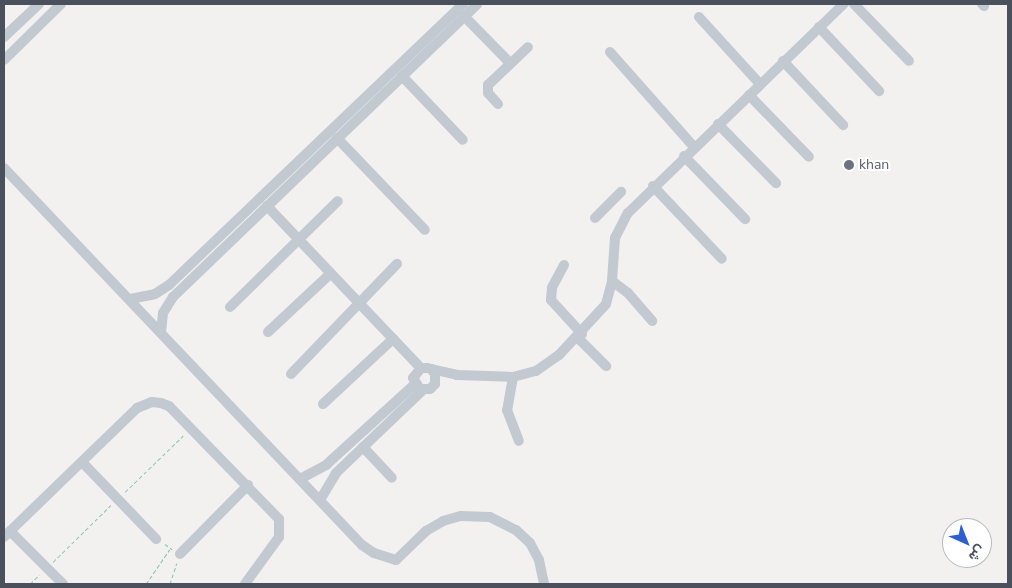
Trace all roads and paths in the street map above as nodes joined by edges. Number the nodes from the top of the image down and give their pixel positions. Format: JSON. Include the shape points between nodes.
{"nodes":[{"id":1,"x":39,"y":4,"type":"edge"},
{"id":2,"x":60,"y":4,"type":"edge"},
{"id":3,"x":463,"y":4,"type":"edge"},
{"id":4,"x":477,"y":4,"type":"edge"},
{"id":5,"x":844,"y":4,"type":"edge"},
{"id":6,"x":854,"y":4,"type":"edge"},
{"id":7,"x":464,"y":16,"type":"junction"},
{"id":8,"x":699,"y":17,"type":"dead end"},
{"id":9,"x":819,"y":27,"type":"junction"},
{"id":10,"x":4,"y":37,"type":"edge"},
{"id":11,"x":430,"y":43,"type":"junction"},
{"id":12,"x":528,"y":47,"type":"dead end"},
{"id":13,"x":610,"y":52,"type":"dead end"},
{"id":14,"x":4,"y":60,"type":"edge"},
{"id":15,"x":784,"y":61,"type":"junction"},
{"id":16,"x":909,"y":61,"type":"dead end"},
{"id":17,"x":510,"y":64,"type":"junction"},
{"id":18,"x":402,"y":76,"type":"junction"},
{"id":19,"x":760,"y":84,"type":"junction"},
{"id":20,"x":879,"y":91,"type":"dead end"},
{"id":21,"x":749,"y":94,"type":"junction"},
{"id":22,"x":498,"y":104,"type":"dead end"},
{"id":23,"x":718,"y":124,"type":"junction"},
{"id":24,"x":843,"y":126,"type":"dead end"},
{"id":25,"x":337,"y":138,"type":"junction"},
{"id":26,"x":463,"y":140,"type":"dead end"},
{"id":27,"x":694,"y":147,"type":"junction"},
{"id":28,"x":684,"y":156,"type":"junction"},
{"id":29,"x":809,"y":157,"type":"dead end"},
{"id":30,"x":4,"y":168,"type":"edge"},
{"id":31,"x":292,"y":175,"type":"junction"},
{"id":32,"x":776,"y":183,"type":"dead end"},
{"id":33,"x":653,"y":186,"type":"junction"},
{"id":34,"x":338,"y":200,"type":"dead end"},
{"id":35,"x":267,"y":206,"type":"junction"},
{"id":36,"x":628,"y":212,"type":"junction"},
{"id":37,"x":595,"y":218,"type":"dead end"},
{"id":38,"x":744,"y":219,"type":"dead end"},
{"id":39,"x":425,"y":230,"type":"dead end"},
{"id":40,"x":299,"y":239,"type":"junction"},
{"id":41,"x":722,"y":259,"type":"dead end"},
{"id":42,"x":397,"y":264,"type":"dead end"},
{"id":43,"x":564,"y":265,"type":"dead end"},
{"id":44,"x":331,"y":273,"type":"junction"},
{"id":45,"x":612,"y":281,"type":"junction"},
{"id":46,"x":130,"y":300,"type":"junction"},
{"id":47,"x":359,"y":303,"type":"junction"},
{"id":48,"x":230,"y":307,"type":"dead end"},
{"id":49,"x":652,"y":321,"type":"dead end"},
{"id":50,"x":161,"y":332,"type":"junction"},
{"id":51,"x":268,"y":332,"type":"dead end"},
{"id":52,"x":580,"y":336,"type":"junction"},
{"id":53,"x":393,"y":339,"type":"junction"},
{"id":54,"x":606,"y":366,"type":"dead end"},
{"id":55,"x":426,"y":369,"type":"junction"},
{"id":56,"x":292,"y":374,"type":"dead end"},
{"id":57,"x":457,"y":375,"type":"junction"},
{"id":58,"x":513,"y":377,"type":"junction"},
{"id":59,"x":423,"y":387,"type":"junction"},
{"id":60,"x":324,"y":404,"type":"dead end"},
{"id":61,"x":191,"y":428,"type":"junction"},
{"id":62,"x":519,"y":441,"type":"dead end"},
{"id":63,"x":363,"y":447,"type":"junction"},
{"id":64,"x":333,"y":459,"type":"junction"},
{"id":65,"x":82,"y":462,"type":"junction"},
{"id":66,"x":341,"y":468,"type":"junction"},
{"id":67,"x":392,"y":478,"type":"dead end"},
{"id":68,"x":300,"y":479,"type":"junction"},
{"id":69,"x":248,"y":485,"type":"junction"},
{"id":70,"x":118,"y":499,"type":"junction"},
{"id":71,"x":320,"y":500,"type":"junction"},
{"id":72,"x":7,"y":534,"type":"edge"},
{"id":73,"x":156,"y":539,"type":"joint"},
{"id":74,"x":175,"y":551,"type":"junction"},
{"id":75,"x":46,"y":568,"type":"junction"},
{"id":76,"x":30,"y":584,"type":"edge"},
{"id":77,"x":63,"y":584,"type":"edge"},
{"id":78,"x":146,"y":584,"type":"edge"},
{"id":79,"x":170,"y":584,"type":"edge"},
{"id":80,"x":245,"y":584,"type":"edge"},
{"id":81,"x":544,"y":584,"type":"edge"}],
"edges":[{"from":1,"to":10,"type":"street"},
{"from":2,"to":14,"type":"street"},
{"from":3,"to":11,"type":"street"},
{"from":4,"to":7,"type":"street"},
{"from":5,"to":9,"type":"street"},
{"from":6,"to":16,"type":"street"},
{"from":7,"to":11,"type":"street"},
{"from":7,"to":17,"type":"street"},
{"from":8,"to":19,"type":"street"},
{"from":9,"to":15,"type":"street"},
{"from":9,"to":20,"type":"street"},
{"from":11,"to":18,"type":"street"},
{"from":11,"to":31,"type":"street"},
{"from":12,"to":17,"type":"street"},
{"from":13,"to":27,"type":"street"},
{"from":15,"to":19,"type":"street"},
{"from":15,"to":24,"type":"street"},
{"from":17,"to":22,"type":"street","via":[[487,87]]},
{"from":18,"to":25,"type":"street"},
{"from":18,"to":26,"type":"street"},
{"from":19,"to":21,"type":"street"},
{"from":21,"to":23,"type":"street"},
{"from":21,"to":29,"type":"street"},
{"from":23,"to":27,"type":"street"},
{"from":23,"to":32,"type":"street"},
{"from":25,"to":31,"type":"street"},
{"from":25,"to":39,"type":"street"},
{"from":27,"to":28,"type":"street"},
{"from":28,"to":33,"type":"street"},
{"from":28,"to":38,"type":"street"},
{"from":30,"to":46,"type":"street"},
{"from":31,"to":35,"type":"street"},
{"from":31,"to":46,"type":"street","via":[[170,285],[155,294]]},
{"from":33,"to":36,"type":"street"},
{"from":33,"to":41,"type":"street"},
{"from":34,"to":40,"type":"street"},
{"from":35,"to":40,"type":"street"},
{"from":35,"to":50,"type":"street","via":[[173,297],[163,313]]},
{"from":36,"to":37,"type":"street","via":[[618,195]]},
{"from":36,"to":45,"type":"street","via":[[613,247]]},
{"from":40,"to":44,"type":"street"},
{"from":40,"to":48,"type":"street"},
{"from":42,"to":47,"type":"street"},
{"from":43,"to":52,"type":"street","via":[[552,288],[551,300]]},
{"from":44,"to":47,"type":"street"},
{"from":44,"to":51,"type":"street"},
{"from":45,"to":49,"type":"street","via":[[628,293]]},
{"from":45,"to":52,"type":"street","via":[[606,304]]},
{"from":46,"to":50,"type":"street"},
{"from":47,"to":53,"type":"street"},
{"from":47,"to":56,"type":"street"},
{"from":50,"to":68,"type":"street"},
{"from":52,"to":54,"type":"street"},
{"from":52,"to":58,"type":"street","via":[[544,367]]},
{"from":53,"to":55,"type":"street"},
{"from":53,"to":60,"type":"street"},
{"from":55,"to":57,"type":"street"},
{"from":55,"to":59,"type":"street","via":[[414,375]]},
{"from":55,"to":59,"type":"street","via":[[436,378]]},
{"from":57,"to":58,"type":"street"},
{"from":57,"to":59,"type":"street"},
{"from":58,"to":62,"type":"street","via":[[507,410]]},
{"from":59,"to":63,"type":"street"},
{"from":59,"to":64,"type":"street"},
{"from":61,"to":65,"type":"street","via":[[169,406],[144,404]]},
{"from":61,"to":69,"type":"street"},
{"from":61,"to":70,"type":"path"},
{"from":63,"to":66,"type":"street"},
{"from":63,"to":67,"type":"street"},
{"from":64,"to":66,"type":"street"},
{"from":64,"to":68,"type":"street"},
{"from":65,"to":70,"type":"street"},
{"from":65,"to":72,"type":"street"},
{"from":66,"to":71,"type":"street"},
{"from":68,"to":71,"type":"street"},
{"from":69,"to":74,"type":"street"},
{"from":69,"to":80,"type":"street","via":[[276,514],[281,531]]},
{"from":70,"to":73,"type":"street"},
{"from":70,"to":75,"type":"path"},
{"from":71,"to":81,"type":"street","via":[[362,545],[396,560],[426,531],[443,521],[471,515],[500,520],[530,544],[539,560]]},
{"from":72,"to":75,"type":"street"},
{"from":73,"to":74,"type":"path"},
{"from":74,"to":78,"type":"path"},
{"from":74,"to":79,"type":"path"},
{"from":75,"to":76,"type":"path"},
{"from":75,"to":77,"type":"street"}]}
